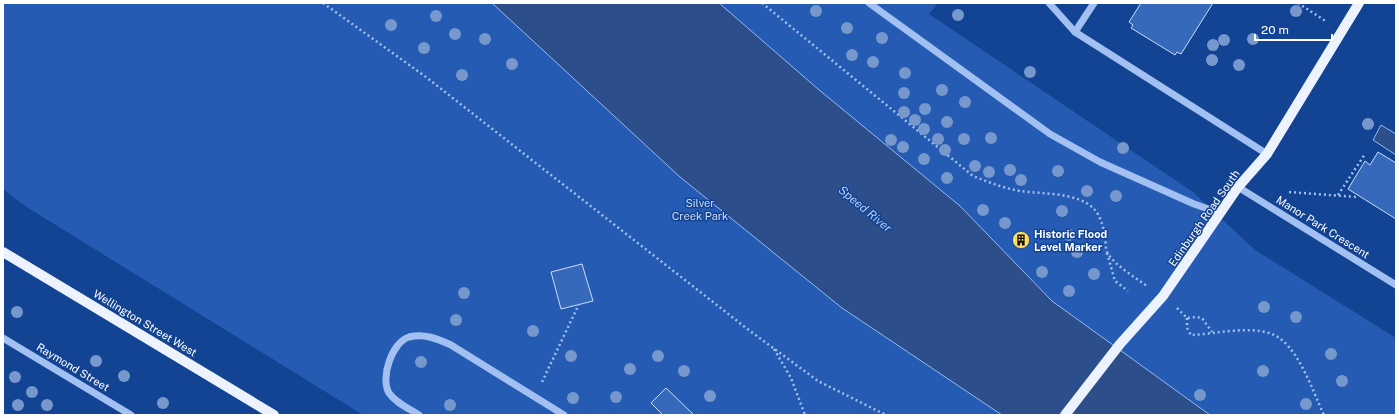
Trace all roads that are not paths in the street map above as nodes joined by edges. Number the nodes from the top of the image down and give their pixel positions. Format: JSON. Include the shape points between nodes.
{"nodes":[{"id":1,"x":868,"y":3,"type":"edge"},
{"id":2,"x":1050,"y":3,"type":"edge"},
{"id":3,"x":1094,"y":3,"type":"edge"},
{"id":4,"x":1359,"y":3,"type":"edge"},
{"id":5,"x":1076,"y":32,"type":"junction"},
{"id":6,"x":1267,"y":154,"type":"junction"},
{"id":7,"x":1238,"y":187,"type":"junction"},
{"id":8,"x":1220,"y":213,"type":"junction"},
{"id":9,"x":3,"y":252,"type":"edge"},
{"id":10,"x":1396,"y":285,"type":"edge"},
{"id":11,"x":3,"y":338,"type":"edge"},
{"id":12,"x":131,"y":415,"type":"edge"},
{"id":13,"x":274,"y":415,"type":"edge"},
{"id":14,"x":418,"y":415,"type":"edge"},
{"id":15,"x":564,"y":415,"type":"edge"},
{"id":16,"x":1065,"y":415,"type":"edge"}],
"edges":[{"from":1,"to":8,"type":"street","via":[[1050,134],[1100,162]]},
{"from":2,"to":5,"type":"street"},
{"from":3,"to":5,"type":"street"},
{"from":4,"to":6,"type":"main road","name":"Edinburgh Road South"},
{"from":5,"to":6,"type":"street"},
{"from":6,"to":7,"type":"main road","name":"Edinburgh Road South"},
{"from":7,"to":8,"type":"main road","name":"Edinburgh Road South"},
{"from":7,"to":10,"type":"street","name":"Manor Park Crescent"},
{"from":8,"to":16,"type":"main road","name":"Edinburgh Road South","via":[[1163,296],[1120,344]]},
{"from":9,"to":13,"type":"main road","name":"Wellington Street West"},
{"from":11,"to":12,"type":"street","name":"Raymond Street"},
{"from":14,"to":15,"type":"street","via":[[396,401],[384,380],[386,369],[399,343],[419,336],[435,338],[451,345]]}]}
